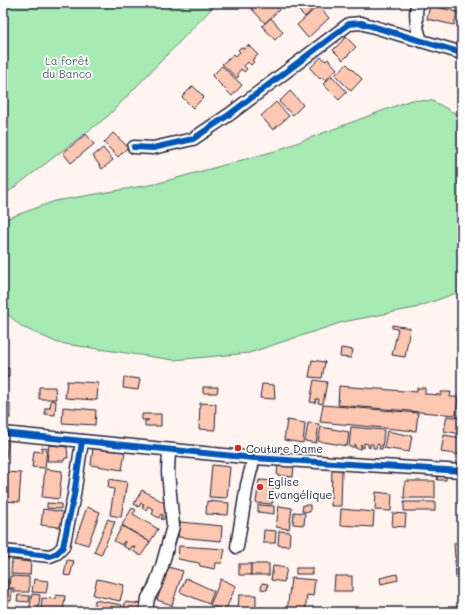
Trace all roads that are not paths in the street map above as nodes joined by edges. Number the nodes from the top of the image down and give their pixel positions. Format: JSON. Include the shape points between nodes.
{"nodes":[{"id":1,"x":417,"y":3,"type":"edge"},
{"id":2,"x":420,"y":40,"type":"junction"},
{"id":3,"x":462,"y":52,"type":"edge"},
{"id":4,"x":134,"y":147,"type":"dead end"},
{"id":5,"x":3,"y":432,"type":"edge"},
{"id":6,"x":82,"y":441,"type":"junction"},
{"id":7,"x":169,"y":450,"type":"junction"},
{"id":8,"x":254,"y":458,"type":"junction"},
{"id":9,"x":462,"y":471,"type":"edge"},
{"id":10,"x":237,"y":547,"type":"dead end"},
{"id":11,"x":3,"y":551,"type":"edge"},
{"id":12,"x":146,"y":612,"type":"edge"}],
"edges":[{"from":1,"to":2,"type":"street","via":[[415,17]]},
{"from":2,"to":3,"type":"street"},
{"from":2,"to":4,"type":"street","via":[[361,23],[349,24],[193,139],[153,148]]},
{"from":5,"to":6,"type":"street"},
{"from":6,"to":7,"type":"street"},
{"from":6,"to":11,"type":"street","via":[[63,547],[57,554],[50,556]]},
{"from":7,"to":8,"type":"street"},
{"from":7,"to":12,"type":"street","via":[[168,472],[173,526],[162,566],[148,598]]},
{"from":8,"to":9,"type":"street"},
{"from":8,"to":10,"type":"street"}]}
